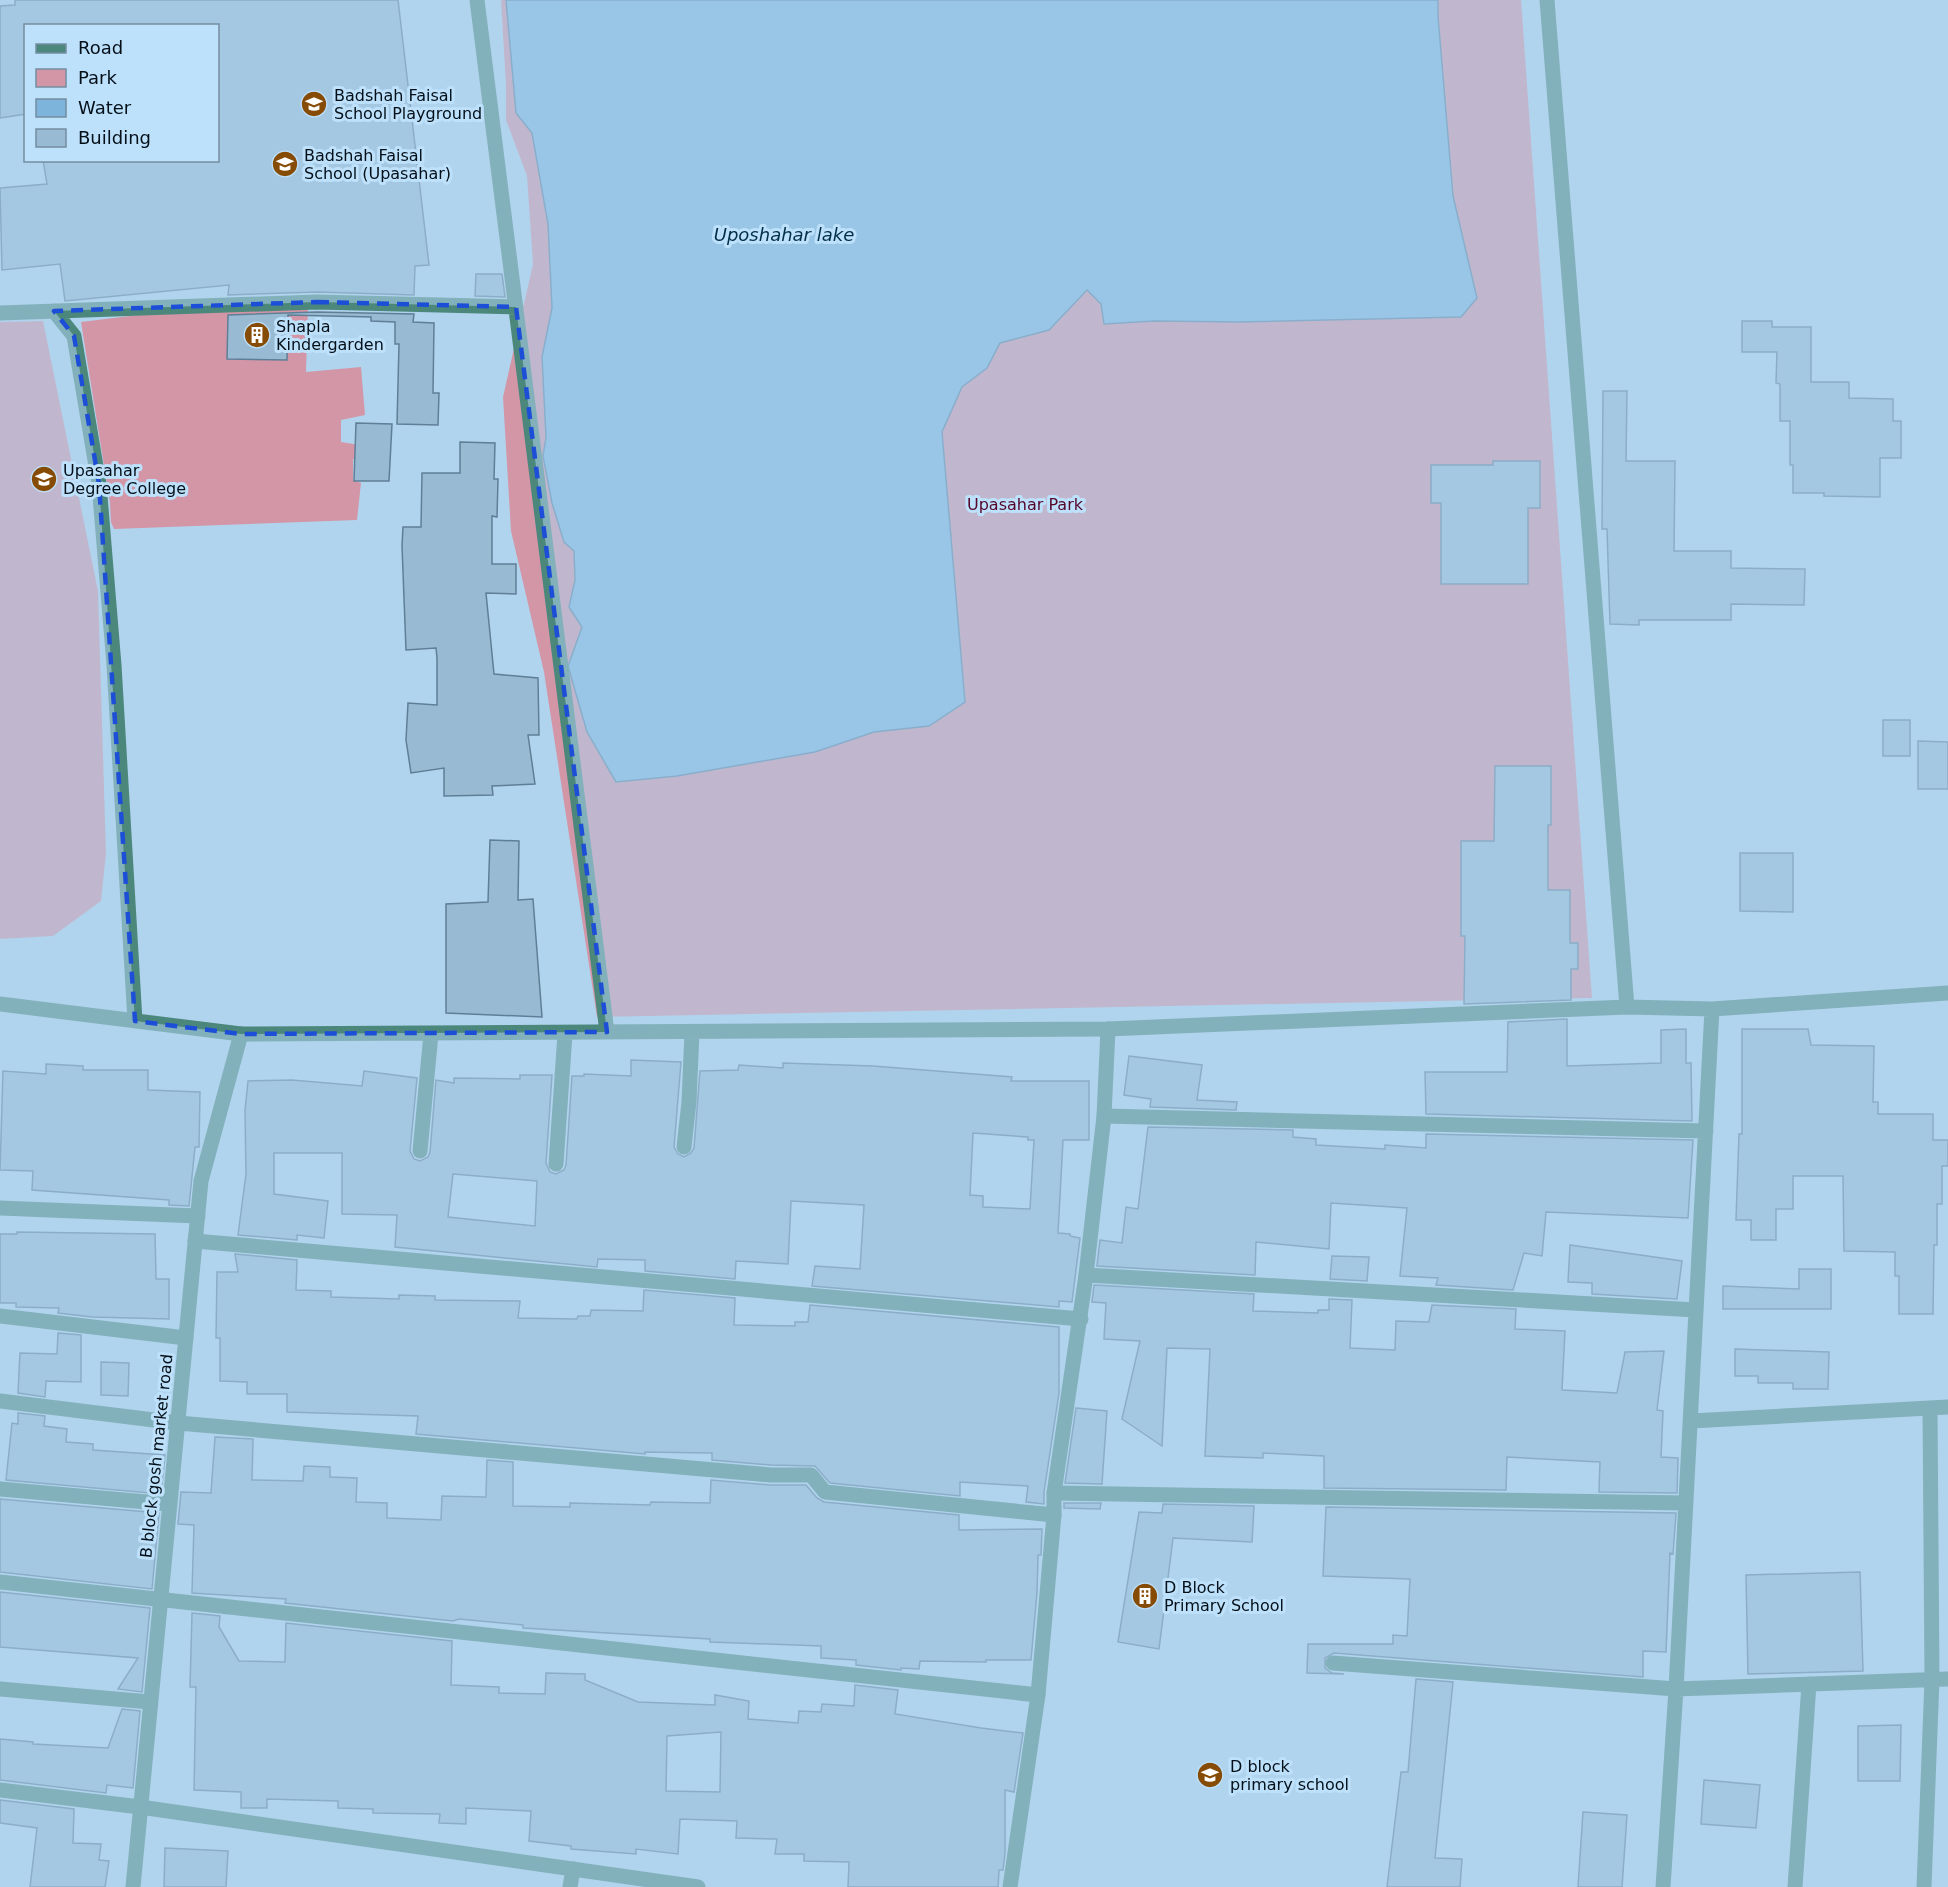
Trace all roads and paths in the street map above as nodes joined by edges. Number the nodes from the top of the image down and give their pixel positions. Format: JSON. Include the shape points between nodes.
{"nodes":[{"id":1,"x":477,"y":0,"type":"edge"},
{"id":2,"x":1547,"y":0,"type":"edge"},
{"id":3,"x":516,"y":307,"type":"junction"},
{"id":4,"x":54,"y":311,"type":"junction"},
{"id":5,"x":0,"y":313,"type":"edge"},
{"id":6,"x":1948,"y":993,"type":"edge"},
{"id":7,"x":0,"y":1004,"type":"edge"},
{"id":8,"x":1627,"y":1007,"type":"junction"},
{"id":9,"x":1712,"y":1009,"type":"junction"},
{"id":10,"x":135,"y":1021,"type":"junction"},
{"id":11,"x":1108,"y":1029,"type":"junction"},
{"id":12,"x":607,"y":1032,"type":"junction"},
{"id":13,"x":692,"y":1032,"type":"junction"},
{"id":14,"x":242,"y":1034,"type":"junction"},
{"id":15,"x":431,"y":1034,"type":"junction"},
{"id":16,"x":566,"y":1034,"type":"junction"},
{"id":17,"x":1104,"y":1116,"type":"junction"},
{"id":18,"x":1706,"y":1131,"type":"junction"},
{"id":19,"x":684,"y":1147,"type":"dead end"},
{"id":20,"x":420,"y":1151,"type":"dead end"},
{"id":21,"x":556,"y":1164,"type":"dead end"},
{"id":22,"x":0,"y":1208,"type":"edge"},
{"id":23,"x":198,"y":1216,"type":"junction"},
{"id":24,"x":195,"y":1241,"type":"junction"},
{"id":25,"x":1086,"y":1275,"type":"junction"},
{"id":26,"x":1696,"y":1310,"type":"junction"},
{"id":27,"x":0,"y":1316,"type":"edge"},
{"id":28,"x":1081,"y":1319,"type":"junction"},
{"id":29,"x":186,"y":1338,"type":"junction"},
{"id":30,"x":0,"y":1401,"type":"edge"},
{"id":31,"x":1948,"y":1407,"type":"edge"},
{"id":32,"x":1930,"y":1408,"type":"junction"},
{"id":33,"x":1690,"y":1421,"type":"junction"},
{"id":34,"x":177,"y":1423,"type":"junction"},
{"id":35,"x":0,"y":1489,"type":"edge"},
{"id":36,"x":1054,"y":1493,"type":"junction"},
{"id":37,"x":1686,"y":1503,"type":"junction"},
{"id":38,"x":170,"y":1504,"type":"junction"},
{"id":39,"x":1054,"y":1515,"type":"junction"},
{"id":40,"x":0,"y":1582,"type":"edge"},
{"id":41,"x":160,"y":1598,"type":"junction"},
{"id":42,"x":1333,"y":1663,"type":"dead end"},
{"id":43,"x":1932,"y":1679,"type":"junction"},
{"id":44,"x":1948,"y":1679,"type":"edge"},
{"id":45,"x":1809,"y":1684,"type":"junction"},
{"id":46,"x":0,"y":1689,"type":"edge"},
{"id":47,"x":1676,"y":1689,"type":"junction"},
{"id":48,"x":1038,"y":1695,"type":"junction"},
{"id":49,"x":150,"y":1702,"type":"junction"},
{"id":50,"x":0,"y":1790,"type":"edge"},
{"id":51,"x":140,"y":1807,"type":"junction"},
{"id":52,"x":573,"y":1869,"type":"junction"},
{"id":53,"x":133,"y":1887,"type":"edge"},
{"id":54,"x":570,"y":1887,"type":"edge"},
{"id":55,"x":698,"y":1887,"type":"edge"},
{"id":56,"x":1010,"y":1887,"type":"edge"},
{"id":57,"x":1663,"y":1887,"type":"edge"},
{"id":58,"x":1795,"y":1887,"type":"edge"},
{"id":59,"x":1924,"y":1887,"type":"edge"}],
"edges":[{"from":1,"to":3,"type":"street"},
{"from":2,"to":8,"type":"street"},
{"from":3,"to":4,"type":"street","via":[[317,302]]},
{"from":3,"to":12,"type":"street"},
{"from":4,"to":5,"type":"street"},
{"from":4,"to":10,"type":"street","via":[[74,336],[99,484]]},
{"from":6,"to":9,"type":"street"},
{"from":7,"to":10,"type":"street"},
{"from":8,"to":9,"type":"street"},
{"from":8,"to":11,"type":"street"},
{"from":9,"to":18,"type":"street"},
{"from":10,"to":14,"type":"street"},
{"from":11,"to":13,"type":"street"},
{"from":11,"to":17,"type":"street"},
{"from":12,"to":13,"type":"street"},
{"from":12,"to":16,"type":"street"},
{"from":13,"to":19,"type":"street"},
{"from":14,"to":15,"type":"street"},
{"from":14,"to":23,"type":"street","name":"B block gosh market road","via":[[201,1181]]},
{"from":15,"to":16,"type":"street"},
{"from":15,"to":20,"type":"street"},
{"from":16,"to":21,"type":"street"},
{"from":17,"to":18,"type":"street"},
{"from":17,"to":25,"type":"street"},
{"from":18,"to":26,"type":"street"},
{"from":22,"to":23,"type":"street"},
{"from":23,"to":24,"type":"street","name":"B block gosh market road"},
{"from":24,"to":28,"type":"street"},
{"from":24,"to":29,"type":"street","name":"B block gosh market road"},
{"from":25,"to":26,"type":"street"},
{"from":25,"to":28,"type":"street"},
{"from":26,"to":33,"type":"street"},
{"from":27,"to":29,"type":"street"},
{"from":28,"to":36,"type":"street"},
{"from":29,"to":34,"type":"street","name":"B block gosh market road"},
{"from":30,"to":34,"type":"street"},
{"from":31,"to":32,"type":"street"},
{"from":32,"to":33,"type":"street"},
{"from":32,"to":43,"type":"street"},
{"from":33,"to":37,"type":"street"},
{"from":34,"to":38,"type":"street","name":"B block gosh market road"},
{"from":34,"to":39,"type":"street","via":[[771,1475],[811,1475],[825,1492]]},
{"from":35,"to":38,"type":"street"},
{"from":36,"to":37,"type":"street"},
{"from":36,"to":39,"type":"street"},
{"from":37,"to":47,"type":"street"},
{"from":38,"to":41,"type":"street","name":"B block gosh market road"},
{"from":39,"to":48,"type":"street"},
{"from":40,"to":41,"type":"street"},
{"from":41,"to":48,"type":"street"},
{"from":41,"to":49,"type":"street","name":"B block gosh market road"},
{"from":42,"to":47,"type":"street"},
{"from":43,"to":44,"type":"street"},
{"from":43,"to":45,"type":"street"},
{"from":43,"to":59,"type":"street"},
{"from":45,"to":47,"type":"street"},
{"from":45,"to":58,"type":"street"},
{"from":46,"to":49,"type":"street"},
{"from":47,"to":57,"type":"street"},
{"from":48,"to":56,"type":"street"},
{"from":49,"to":51,"type":"street","name":"B block gosh market road"},
{"from":50,"to":51,"type":"street"},
{"from":51,"to":52,"type":"street"},
{"from":51,"to":53,"type":"street","name":"B block gosh market road"},
{"from":52,"to":54,"type":"street"},
{"from":52,"to":55,"type":"street"}]}
